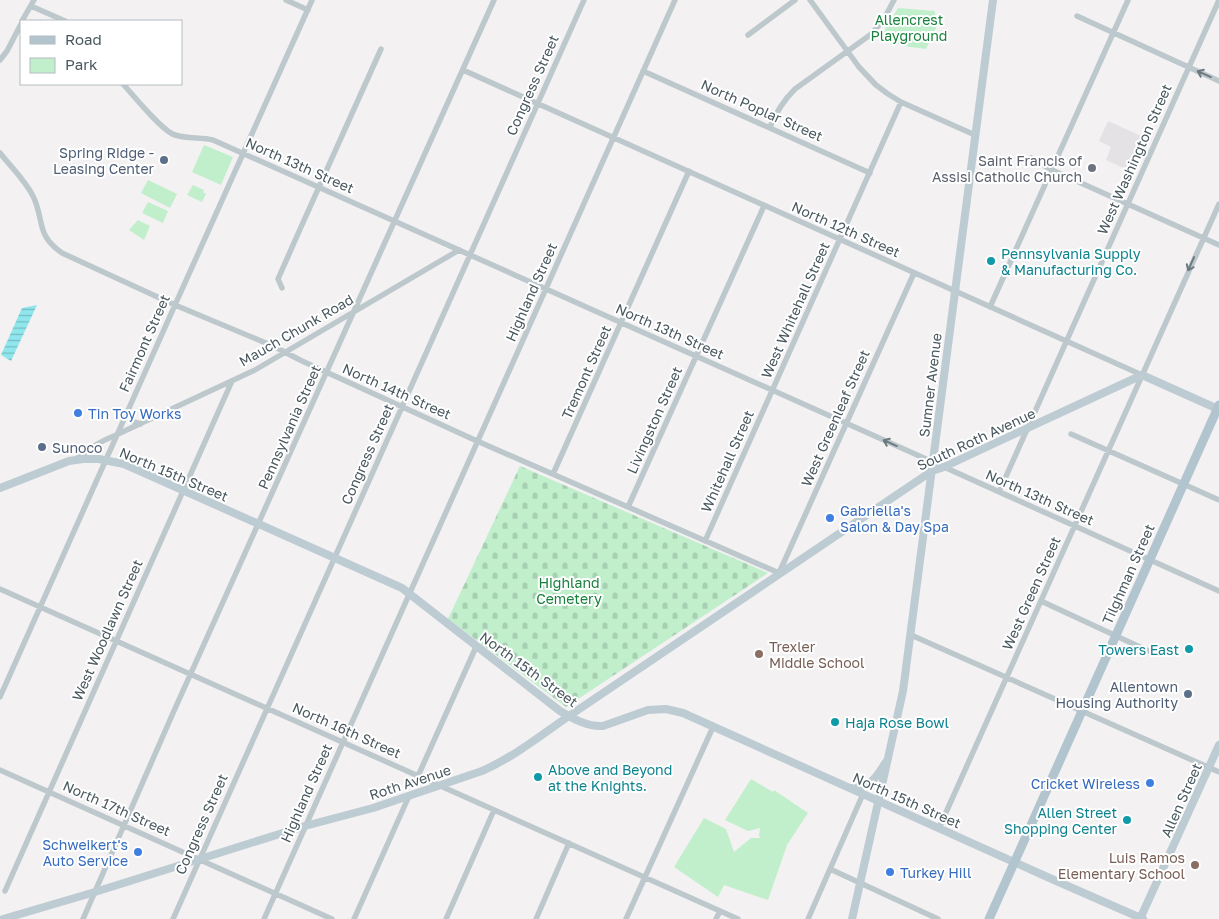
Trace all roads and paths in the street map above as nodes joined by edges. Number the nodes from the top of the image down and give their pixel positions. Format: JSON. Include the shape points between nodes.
{"nodes":[{"id":1,"x":286,"y":0,"type":"edge"},
{"id":2,"x":312,"y":0,"type":"edge"},
{"id":3,"x":494,"y":0,"type":"edge"},
{"id":4,"x":584,"y":0,"type":"edge"},
{"id":5,"x":675,"y":0,"type":"edge"},
{"id":6,"x":796,"y":0,"type":"edge"},
{"id":7,"x":810,"y":0,"type":"edge"},
{"id":8,"x":894,"y":0,"type":"edge"},
{"id":9,"x":993,"y":0,"type":"edge"},
{"id":10,"x":1128,"y":0,"type":"edge"},
{"id":11,"x":1219,"y":0,"type":"edge"},
{"id":12,"x":32,"y":3,"type":"edge"},
{"id":13,"x":308,"y":10,"type":"junction"},
{"id":14,"x":1077,"y":16,"type":"dead end"},
{"id":15,"x":23,"y":20,"type":"edge"},
{"id":16,"x":63,"y":20,"type":"edge"},
{"id":17,"x":20,"y":26,"type":"edge"},
{"id":18,"x":1114,"y":32,"type":"junction"},
{"id":19,"x":748,"y":35,"type":"dead end"},
{"id":20,"x":381,"y":49,"type":"dead end"},
{"id":21,"x":848,"y":51,"type":"junction"},
{"id":22,"x":0,"y":60,"type":"edge"},
{"id":23,"x":1189,"y":67,"type":"junction"},
{"id":24,"x":463,"y":70,"type":"junction"},
{"id":25,"x":643,"y":70,"type":"junction"},
{"id":26,"x":1219,"y":81,"type":"edge"},
{"id":27,"x":124,"y":85,"type":"edge"},
{"id":28,"x":901,"y":102,"type":"junction"},
{"id":29,"x":538,"y":104,"type":"junction"},
{"id":30,"x":770,"y":128,"type":"junction"},
{"id":31,"x":975,"y":135,"type":"junction"},
{"id":32,"x":614,"y":138,"type":"junction"},
{"id":33,"x":0,"y":153,"type":"edge"},
{"id":34,"x":243,"y":154,"type":"junction"},
{"id":35,"x":1031,"y":158,"type":"dead end"},
{"id":36,"x":1052,"y":170,"type":"junction"},
{"id":37,"x":689,"y":172,"type":"junction"},
{"id":38,"x":870,"y":173,"type":"junction"},
{"id":39,"x":318,"y":187,"type":"junction"},
{"id":40,"x":1128,"y":204,"type":"junction"},
{"id":41,"x":1219,"y":204,"type":"edge"},
{"id":42,"x":764,"y":206,"type":"junction"},
{"id":43,"x":394,"y":221,"type":"junction"},
{"id":44,"x":1203,"y":238,"type":"junction"},
{"id":45,"x":840,"y":240,"type":"junction"},
{"id":46,"x":1219,"y":245,"type":"edge"},
{"id":47,"x":459,"y":250,"type":"junction"},
{"id":48,"x":470,"y":255,"type":"junction"},
{"id":49,"x":914,"y":273,"type":"junction"},
{"id":50,"x":282,"y":288,"type":"dead end"},
{"id":51,"x":546,"y":289,"type":"junction"},
{"id":52,"x":955,"y":291,"type":"junction"},
{"id":53,"x":175,"y":304,"type":"junction"},
{"id":54,"x":990,"y":307,"type":"junction"},
{"id":55,"x":355,"y":311,"type":"junction"},
{"id":56,"x":622,"y":323,"type":"junction"},
{"id":57,"x":1066,"y":341,"type":"junction"},
{"id":58,"x":284,"y":353,"type":"junction"},
{"id":59,"x":696,"y":357,"type":"junction"},
{"id":60,"x":327,"y":372,"type":"junction"},
{"id":61,"x":1142,"y":375,"type":"junction"},
{"id":62,"x":232,"y":381,"type":"junction"},
{"id":63,"x":772,"y":391,"type":"junction"},
{"id":64,"x":402,"y":406,"type":"junction"},
{"id":65,"x":1218,"y":408,"type":"edge"},
{"id":66,"x":126,"y":414,"type":"junction"},
{"id":67,"x":141,"y":424,"type":"junction"},
{"id":68,"x":846,"y":424,"type":"junction"},
{"id":69,"x":1028,"y":428,"type":"junction"},
{"id":70,"x":1071,"y":434,"type":"dead end"},
{"id":71,"x":116,"y":435,"type":"junction"},
{"id":72,"x":477,"y":441,"type":"junction"},
{"id":73,"x":1109,"y":451,"type":"junction"},
{"id":74,"x":75,"y":460,"type":"junction"},
{"id":75,"x":105,"y":460,"type":"junction"},
{"id":76,"x":932,"y":466,"type":"junction"},
{"id":77,"x":944,"y":467,"type":"junction"},
{"id":78,"x":553,"y":474,"type":"junction"},
{"id":79,"x":1184,"y":484,"type":"junction"},
{"id":80,"x":1,"y":489,"type":"edge"},
{"id":81,"x":183,"y":490,"type":"junction"},
{"id":82,"x":999,"y":492,"type":"junction"},
{"id":83,"x":1219,"y":500,"type":"edge"},
{"id":84,"x":628,"y":507,"type":"junction"},
{"id":85,"x":259,"y":524,"type":"junction"},
{"id":86,"x":1075,"y":526,"type":"junction"},
{"id":87,"x":705,"y":541,"type":"junction"},
{"id":88,"x":334,"y":558,"type":"junction"},
{"id":89,"x":1150,"y":560,"type":"junction"},
{"id":90,"x":779,"y":573,"type":"junction"},
{"id":91,"x":0,"y":589,"type":"edge"},
{"id":92,"x":1219,"y":591,"type":"edge"},
{"id":93,"x":408,"y":594,"type":"junction"},
{"id":94,"x":1041,"y":601,"type":"junction"},
{"id":95,"x":40,"y":607,"type":"junction"},
{"id":96,"x":911,"y":635,"type":"junction"},
{"id":97,"x":1116,"y":636,"type":"junction"},
{"id":98,"x":116,"y":640,"type":"junction"},
{"id":99,"x":476,"y":647,"type":"junction"},
{"id":100,"x":1155,"y":654,"type":"dead end"},
{"id":101,"x":192,"y":675,"type":"junction"},
{"id":102,"x":1007,"y":677,"type":"junction"},
{"id":103,"x":0,"y":697,"type":"edge"},
{"id":104,"x":267,"y":708,"type":"junction"},
{"id":105,"x":1082,"y":711,"type":"junction"},
{"id":106,"x":568,"y":716,"type":"junction"},
{"id":107,"x":713,"y":727,"type":"junction"},
{"id":108,"x":343,"y":742,"type":"junction"},
{"id":109,"x":1219,"y":745,"type":"edge"},
{"id":110,"x":889,"y":756,"type":"junction"},
{"id":111,"x":1209,"y":768,"type":"junction"},
{"id":112,"x":0,"y":770,"type":"edge"},
{"id":113,"x":1219,"y":772,"type":"edge"},
{"id":114,"x":418,"y":776,"type":"junction"},
{"id":115,"x":439,"y":786,"type":"junction"},
{"id":116,"x":850,"y":788,"type":"junction"},
{"id":117,"x":49,"y":792,"type":"junction"},
{"id":118,"x":863,"y":794,"type":"junction"},
{"id":119,"x":410,"y":796,"type":"junction"},
{"id":120,"x":879,"y":801,"type":"junction"},
{"id":121,"x":494,"y":810,"type":"junction"},
{"id":122,"x":124,"y":826,"type":"junction"},
{"id":123,"x":305,"y":826,"type":"junction"},
{"id":124,"x":939,"y":828,"type":"junction"},
{"id":125,"x":569,"y":844,"type":"junction"},
{"id":126,"x":199,"y":858,"type":"junction"},
{"id":127,"x":1015,"y":862,"type":"junction"},
{"id":128,"x":830,"y":869,"type":"junction"},
{"id":129,"x":645,"y":878,"type":"junction"},
{"id":130,"x":860,"y":883,"type":"junction"},
{"id":131,"x":4,"y":890,"type":"dead end"},
{"id":132,"x":95,"y":892,"type":"junction"},
{"id":133,"x":275,"y":893,"type":"junction"},
{"id":134,"x":720,"y":911,"type":"junction"},
{"id":135,"x":3,"y":919,"type":"edge"},
{"id":136,"x":83,"y":919,"type":"edge"},
{"id":137,"x":173,"y":919,"type":"edge"},
{"id":138,"x":264,"y":919,"type":"edge"},
{"id":139,"x":332,"y":919,"type":"edge"},
{"id":140,"x":354,"y":919,"type":"edge"},
{"id":141,"x":446,"y":919,"type":"edge"},
{"id":142,"x":536,"y":919,"type":"edge"},
{"id":143,"x":626,"y":919,"type":"edge"},
{"id":144,"x":716,"y":919,"type":"edge"},
{"id":145,"x":738,"y":919,"type":"edge"},
{"id":146,"x":808,"y":919,"type":"edge"},
{"id":147,"x":852,"y":919,"type":"edge"},
{"id":148,"x":938,"y":919,"type":"edge"},
{"id":149,"x":989,"y":919,"type":"edge"},
{"id":150,"x":1141,"y":919,"type":"edge"}],
"edges":[{"from":1,"to":13,"type":"street"},
{"from":2,"to":13,"type":"street","name":"Fairmont Street"},
{"from":3,"to":24,"type":"street","name":"Pennsylvania Street"},
{"from":4,"to":29,"type":"street","name":"Congress Street"},
{"from":5,"to":25,"type":"street","name":"Highland Street"},
{"from":6,"to":19,"type":"street"},
{"from":7,"to":21,"type":"street"},
{"from":8,"to":21,"type":"street","via":[[878,27]]},
{"from":9,"to":31,"type":"main road","name":"Sumner Avenue"},
{"from":10,"to":18,"type":"street"},
{"from":11,"to":23,"type":"street","name":"West Washington Street"},
{"from":12,"to":15,"type":"street"},
{"from":12,"to":16,"type":"street"},
{"from":13,"to":34,"type":"street","name":"Fairmont Street"},
{"from":14,"to":18,"type":"street"},
{"from":17,"to":22,"type":"street"},
{"from":18,"to":23,"type":"street"},
{"from":18,"to":36,"type":"street"},
{"from":20,"to":39,"type":"street"},
{"from":21,"to":28,"type":"street","via":[[869,78]]},
{"from":21,"to":30,"type":"street","via":[[795,89],[775,115]]},
{"from":26,"to":23,"type":"street","one_way":true},
{"from":23,"to":40,"type":"street","name":"West Washington Street"},
{"from":24,"to":29,"type":"street","name":"North 12th Street"},
{"from":24,"to":43,"type":"street","name":"Pennsylvania Street"},
{"from":25,"to":30,"type":"street","name":"North Poplar Street"},
{"from":25,"to":32,"type":"street","name":"Highland Street"},
{"from":27,"to":34,"type":"street","name":"North 13th Street","via":[[173,134],[213,140]]},
{"from":28,"to":31,"type":"street"},
{"from":28,"to":38,"type":"street","name":"West Whitehall Street"},
{"from":29,"to":32,"type":"street","name":"North 12th Street"},
{"from":29,"to":48,"type":"street","name":"Congress Street"},
{"from":30,"to":38,"type":"street","name":"North Poplar Street"},
{"from":31,"to":52,"type":"main road","name":"Sumner Avenue"},
{"from":32,"to":37,"type":"street","name":"North 12th Street"},
{"from":32,"to":51,"type":"street","name":"Highland Street"},
{"from":33,"to":53,"type":"street","name":"North 14th Street","via":[[30,192],[42,229],[54,248]]},
{"from":34,"to":39,"type":"street","name":"North 13th Street"},
{"from":34,"to":53,"type":"street","name":"Fairmont Street"},
{"from":35,"to":36,"type":"street"},
{"from":36,"to":40,"type":"street"},
{"from":36,"to":54,"type":"street"},
{"from":37,"to":42,"type":"street","name":"North 12th Street"},
{"from":37,"to":56,"type":"street","name":"Tremont Street"},
{"from":38,"to":45,"type":"street","name":"West Whitehall Street"},
{"from":39,"to":43,"type":"street","name":"North 13th Street"},
{"from":39,"to":50,"type":"street","via":[[278,279]]},
{"from":40,"to":44,"type":"street"},
{"from":40,"to":57,"type":"street","name":"West Washington Street"},
{"from":41,"to":44,"type":"street","name":"West Green Street"},
{"from":42,"to":45,"type":"street","name":"North 12th Street"},
{"from":42,"to":59,"type":"street","name":"Livingston Street"},
{"from":43,"to":47,"type":"street","name":"North 13th Street"},
{"from":43,"to":55,"type":"street","name":"Pennsylvania Street"},
{"from":44,"to":46,"type":"street"},
{"from":44,"to":61,"type":"street","name":"West Green Street","one_way":true},
{"from":45,"to":49,"type":"street","name":"North 12th Street"},
{"from":45,"to":63,"type":"street","name":"West Whitehall Street"},
{"from":47,"to":48,"type":"street","name":"North 13th Street"},
{"from":47,"to":55,"type":"street","name":"Mauch Chunk Road"},
{"from":48,"to":51,"type":"street","name":"North 13th Street"},
{"from":48,"to":64,"type":"street","name":"Congress Street"},
{"from":49,"to":52,"type":"street","name":"North 12th Street"},
{"from":49,"to":68,"type":"street","name":"West Greenleaf Street"},
{"from":51,"to":56,"type":"street","name":"North 13th Street"},
{"from":51,"to":72,"type":"street","name":"Highland Street"},
{"from":52,"to":54,"type":"street","name":"North 12th Street"},
{"from":52,"to":76,"type":"main road","name":"Sumner Avenue"},
{"from":53,"to":58,"type":"street","name":"North 14th Street"},
{"from":53,"to":66,"type":"street","name":"Fairmont Street"},
{"from":54,"to":57,"type":"street","name":"North 12th Street"},
{"from":55,"to":58,"type":"street","name":"Mauch Chunk Road"},
{"from":55,"to":60,"type":"street","name":"Pennsylvania Street"},
{"from":56,"to":59,"type":"street","name":"North 13th Street"},
{"from":56,"to":78,"type":"street","name":"Tremont Street"},
{"from":57,"to":61,"type":"street","name":"North 12th Street"},
{"from":57,"to":69,"type":"street","name":"West Washington Street"},
{"from":58,"to":60,"type":"street","name":"North 14th Street"},
{"from":58,"to":62,"type":"street","name":"Mauch Chunk Road"},
{"from":59,"to":63,"type":"street","name":"North 13th Street"},
{"from":59,"to":84,"type":"street","name":"Livingston Street"},
{"from":60,"to":64,"type":"street","name":"North 14th Street"},
{"from":60,"to":85,"type":"street","name":"Pennsylvania Street"},
{"from":61,"to":65,"type":"main road","name":"North 12th Street"},
{"from":61,"to":69,"type":"main road","name":"South Roth Avenue"},
{"from":61,"to":73,"type":"street","name":"West Green Street"},
{"from":62,"to":67,"type":"street","name":"Mauch Chunk Road"},
{"from":62,"to":81,"type":"street","name":"West Woodlawn Street"},
{"from":63,"to":68,"type":"street","name":"North 13th Street"},
{"from":63,"to":87,"type":"street","name":"Whitehall Street"},
{"from":64,"to":72,"type":"street","name":"North 14th Street"},
{"from":64,"to":88,"type":"street","name":"Congress Street"},
{"from":65,"to":79,"type":"main road","name":"Tilghman Street"},
{"from":66,"to":67,"type":"street"},
{"from":66,"to":71,"type":"street","name":"Fairmont Street"},
{"from":67,"to":71,"type":"street","name":"Mauch Chunk Road"},
{"from":76,"to":68,"type":"street","name":"North 13th Street","one_way":true},
{"from":68,"to":90,"type":"street","name":"West Greenleaf Street"},
{"from":69,"to":77,"type":"main road","name":"South Roth Avenue"},
{"from":69,"to":82,"type":"street","name":"West Washington Street"},
{"from":70,"to":73,"type":"street"},
{"from":71,"to":74,"type":"street","name":"Mauch Chunk Road"},
{"from":71,"to":75,"type":"street","name":"Fairmont Street"},
{"from":72,"to":78,"type":"street","name":"North 14th Street"},
{"from":72,"to":93,"type":"street","name":"Highland Street"},
{"from":73,"to":79,"type":"street"},
{"from":73,"to":86,"type":"street","name":"West Green Street"},
{"from":74,"to":75,"type":"main road","name":"Mauch Chunk Road"},
{"from":74,"to":80,"type":"main road","name":"Mauch Chunk Road"},
{"from":75,"to":81,"type":"main road","name":"North 15th Street","via":[[133,468]]},
{"from":75,"to":95,"type":"street","name":"Fairmont Street"},
{"from":76,"to":77,"type":"main road","name":"South Roth Avenue"},
{"from":76,"to":90,"type":"main road","name":"South Roth Avenue"},
{"from":76,"to":96,"type":"main road","name":"Sumner Avenue"},
{"from":77,"to":82,"type":"street","name":"North 13th Street"},
{"from":78,"to":84,"type":"street","name":"North 14th Street"},
{"from":79,"to":83,"type":"street"},
{"from":79,"to":89,"type":"main road","name":"Tilghman Street"},
{"from":81,"to":85,"type":"main road","name":"North 15th Street"},
{"from":81,"to":98,"type":"street","name":"West Woodlawn Street"},
{"from":82,"to":86,"type":"street","name":"North 13th Street"},
{"from":84,"to":87,"type":"street","name":"North 14th Street"},
{"from":85,"to":88,"type":"main road","name":"North 15th Street"},
{"from":85,"to":101,"type":"street","name":"Pennsylvania Street"},
{"from":86,"to":89,"type":"street","name":"North 13th Street"},
{"from":86,"to":94,"type":"street","name":"West Green Street"},
{"from":87,"to":90,"type":"street","name":"North 14th Street"},
{"from":88,"to":93,"type":"main road","name":"North 15th Street","via":[[402,588]]},
{"from":88,"to":104,"type":"street","name":"Congress Street"},
{"from":89,"to":92,"type":"street","name":"North 13th Street"},
{"from":89,"to":97,"type":"main road","name":"Tilghman Street"},
{"from":90,"to":106,"type":"main road","name":"Roth Avenue"},
{"from":91,"to":95,"type":"street","name":"North 16th Street"},
{"from":93,"to":99,"type":"main road","name":"North 15th Street"},
{"from":93,"to":108,"type":"street","name":"Highland Street"},
{"from":94,"to":97,"type":"street"},
{"from":94,"to":102,"type":"street","name":"West Green Street"},
{"from":95,"to":98,"type":"street","name":"North 16th Street"},
{"from":95,"to":103,"type":"street","name":"Fairmont Street"},
{"from":96,"to":102,"type":"street"},
{"from":96,"to":110,"type":"main road","name":"Sumner Avenue","via":[[904,692]]},
{"from":97,"to":100,"type":"street"},
{"from":97,"to":105,"type":"main road","name":"Tilghman Street"},
{"from":98,"to":101,"type":"street","name":"North 16th Street"},
{"from":98,"to":117,"type":"street","name":"West Woodlawn Street"},
{"from":99,"to":106,"type":"main road","name":"North 15th Street"},
{"from":99,"to":114,"type":"street"},
{"from":101,"to":104,"type":"street","name":"North 16th Street"},
{"from":101,"to":122,"type":"street","name":"Pennsylvania Street"},
{"from":102,"to":105,"type":"street"},
{"from":102,"to":124,"type":"street","name":"West Green Street"},
{"from":104,"to":108,"type":"street","name":"North 16th Street"},
{"from":104,"to":126,"type":"street","name":"Congress Street"},
{"from":105,"to":111,"type":"street"},
{"from":105,"to":127,"type":"main road","name":"Tilghman Street"},
{"from":106,"to":107,"type":"main road","name":"North 15th Street","via":[[603,726],[648,710],[666,709]]},
{"from":106,"to":115,"type":"main road","name":"Roth Avenue","via":[[509,758]]},
{"from":107,"to":116,"type":"main road","name":"North 15th Street"},
{"from":107,"to":129,"type":"street"},
{"from":108,"to":114,"type":"street","name":"North 16th Street"},
{"from":108,"to":123,"type":"street","name":"Highland Street"},
{"from":109,"to":111,"type":"main road","name":"Allen Street"},
{"from":110,"to":116,"type":"main road","via":[[870,783],[862,788]]},
{"from":110,"to":120,"type":"main road","name":"Sumner Avenue"},
{"from":111,"to":113,"type":"street"},
{"from":111,"to":150,"type":"main road","name":"Allen Street"},
{"from":112,"to":117,"type":"street","name":"North 17th Street"},
{"from":114,"to":115,"type":"street","name":"North 16th Street"},
{"from":115,"to":119,"type":"main road","name":"Roth Avenue"},
{"from":115,"to":121,"type":"street","name":"North 16th Street"},
{"from":116,"to":118,"type":"main road","name":"North 15th Street"},
{"from":117,"to":122,"type":"street","name":"North 17th Street"},
{"from":117,"to":131,"type":"street","name":"West Woodlawn Street"},
{"from":118,"to":120,"type":"main road","name":"North 15th Street"},
{"from":118,"to":128,"type":"street"},
{"from":119,"to":123,"type":"main road","name":"Roth Avenue"},
{"from":119,"to":140,"type":"street"},
{"from":120,"to":124,"type":"main road","name":"North 15th Street"},
{"from":120,"to":130,"type":"main road","name":"Sumner Avenue"},
{"from":121,"to":125,"type":"street","name":"North 16th Street"},
{"from":121,"to":141,"type":"street"},
{"from":122,"to":126,"type":"street","name":"North 17th Street"},
{"from":122,"to":132,"type":"street","name":"Pennsylvania Street"},
{"from":123,"to":126,"type":"main road","name":"Roth Avenue"},
{"from":123,"to":133,"type":"street","name":"Highland Street"},
{"from":124,"to":127,"type":"main road","name":"North 15th Street"},
{"from":125,"to":129,"type":"street","name":"North 16th Street"},
{"from":125,"to":142,"type":"street"},
{"from":126,"to":132,"type":"main road","name":"Roth Avenue"},
{"from":126,"to":133,"type":"street","name":"North 17th Street"},
{"from":126,"to":137,"type":"street","name":"Congress Street"},
{"from":127,"to":149,"type":"main road","name":"Tilghman Street"},
{"from":127,"to":150,"type":"main road","name":"North 15th Street"},
{"from":128,"to":130,"type":"street"},
{"from":128,"to":146,"type":"street"},
{"from":129,"to":134,"type":"street","name":"North 16th Street"},
{"from":129,"to":143,"type":"street"},
{"from":130,"to":147,"type":"main road","name":"Sumner Avenue"},
{"from":130,"to":148,"type":"street"},
{"from":132,"to":135,"type":"main road","name":"Roth Avenue"},
{"from":132,"to":136,"type":"street","name":"Pennsylvania Street"},
{"from":133,"to":138,"type":"street","name":"Highland Street"},
{"from":133,"to":139,"type":"street","name":"North 17th Street"},
{"from":134,"to":144,"type":"street"},
{"from":134,"to":145,"type":"street","name":"North 16th Street"}]}
